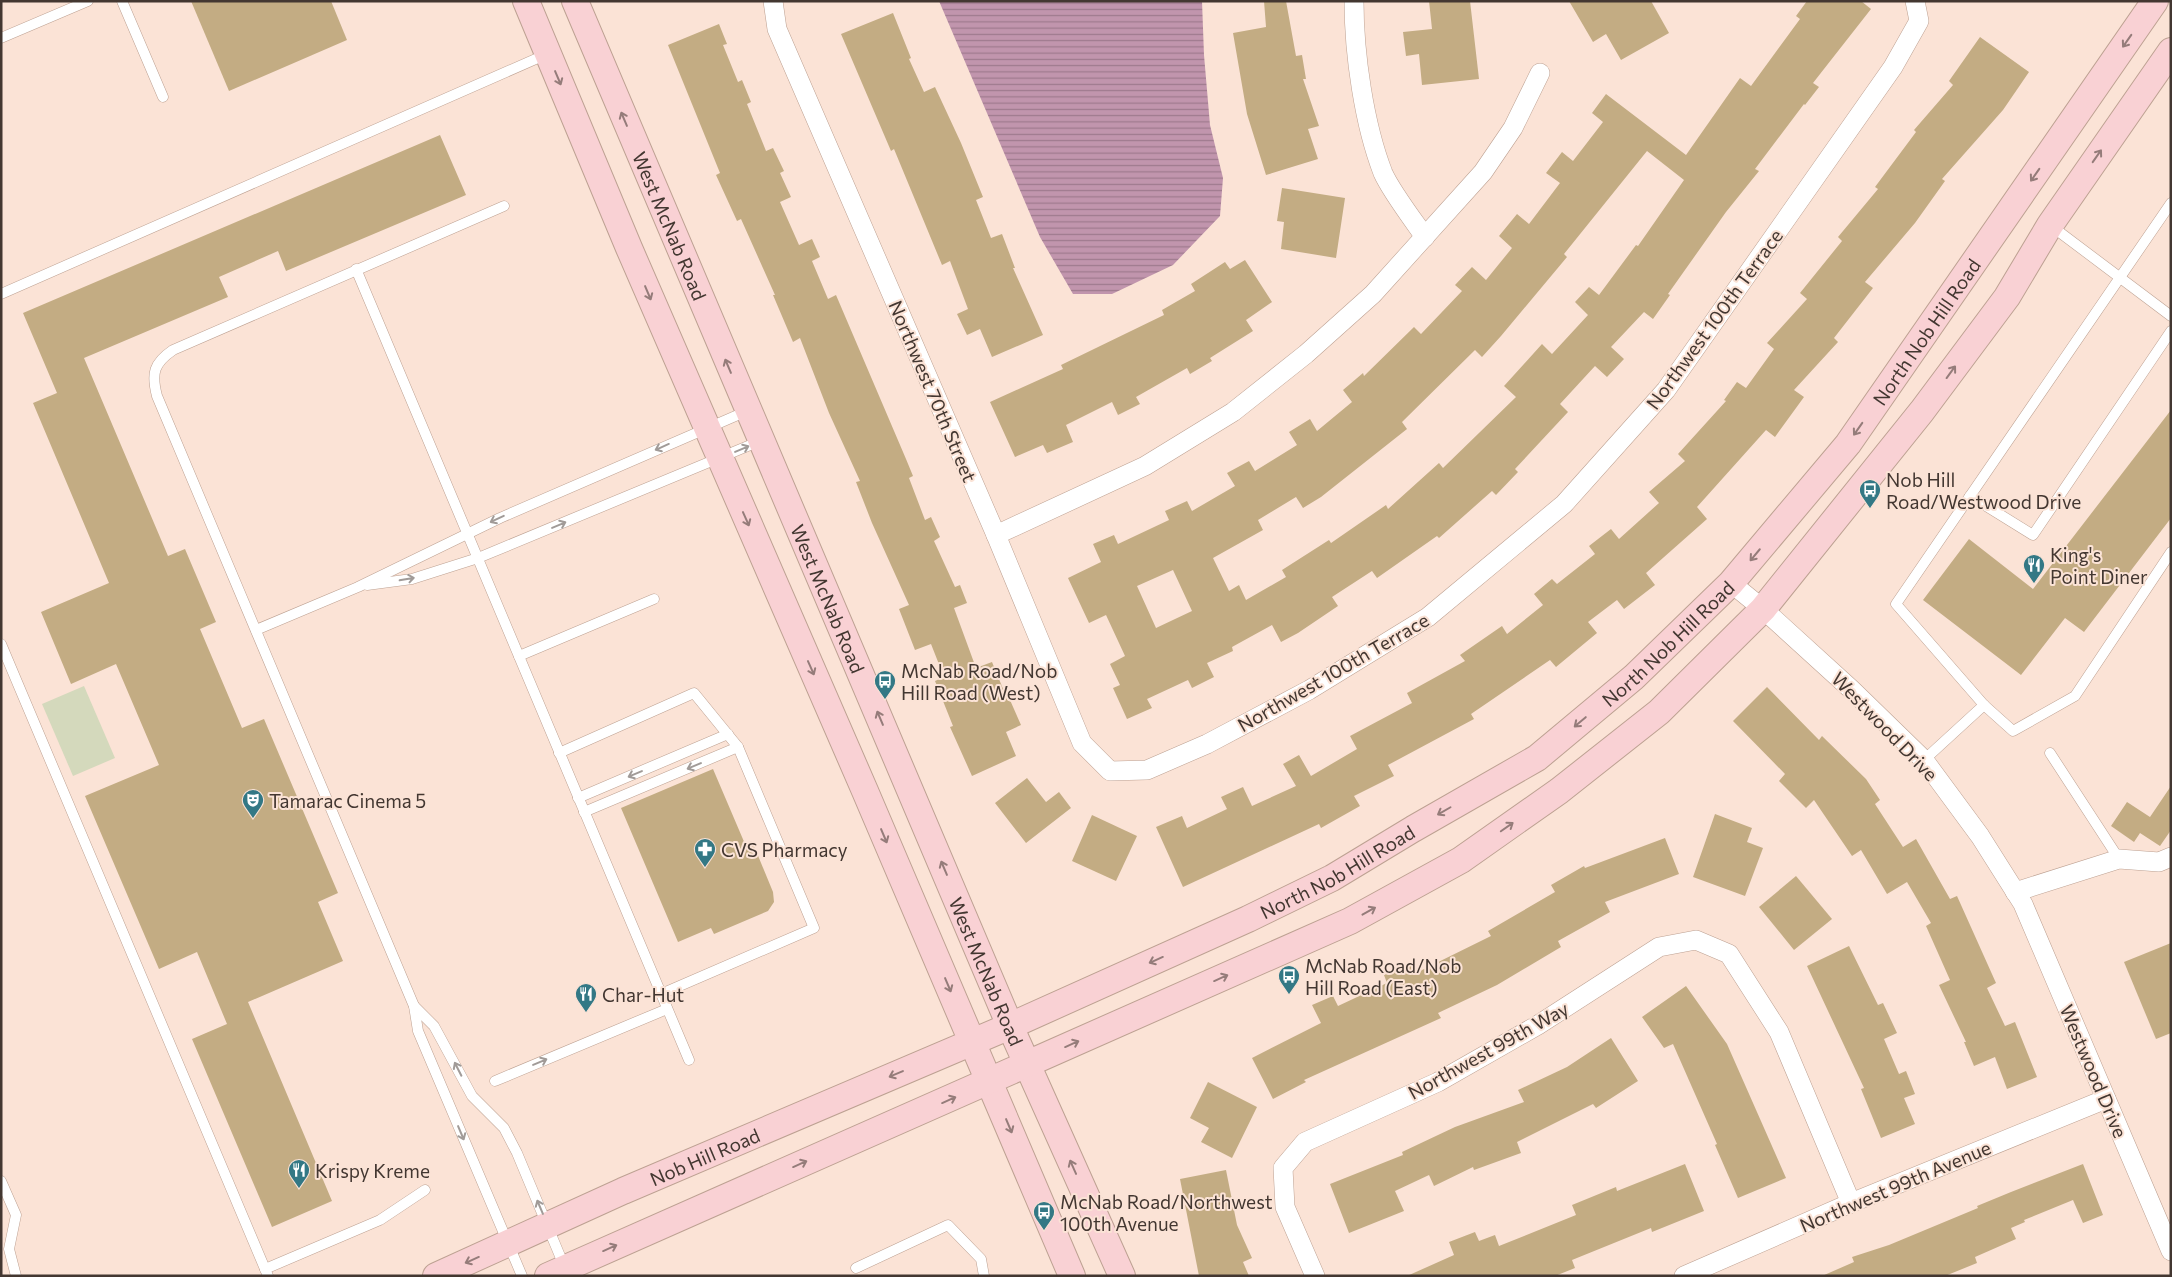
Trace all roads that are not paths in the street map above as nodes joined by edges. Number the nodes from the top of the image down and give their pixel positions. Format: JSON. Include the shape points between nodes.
{"nodes":[{"id":1,"x":88,"y":1,"type":"edge"},
{"id":2,"x":122,"y":1,"type":"edge"},
{"id":3,"x":526,"y":1,"type":"edge"},
{"id":4,"x":574,"y":1,"type":"edge"},
{"id":5,"x":772,"y":1,"type":"edge"},
{"id":6,"x":1354,"y":1,"type":"edge"},
{"id":7,"x":1915,"y":1,"type":"edge"},
{"id":8,"x":2155,"y":1,"type":"edge"},
{"id":9,"x":1,"y":38,"type":"edge"},
{"id":10,"x":2171,"y":51,"type":"edge"},
{"id":11,"x":548,"y":53,"type":"junction"},
{"id":12,"x":1540,"y":73,"type":"dead end"},
{"id":13,"x":163,"y":97,"type":"dead end"},
{"id":14,"x":2171,"y":203,"type":"edge"},
{"id":15,"x":504,"y":206,"type":"dead end"},
{"id":16,"x":2050,"y":225,"type":"junction"},
{"id":17,"x":1424,"y":237,"type":"junction"},
{"id":18,"x":356,"y":269,"type":"junction"},
{"id":19,"x":2120,"y":277,"type":"junction"},
{"id":20,"x":1,"y":294,"type":"edge"},
{"id":21,"x":2171,"y":316,"type":"edge"},
{"id":22,"x":2171,"y":332,"type":"edge"},
{"id":23,"x":747,"y":411,"type":"junction"},
{"id":24,"x":706,"y":428,"type":"junction"},
{"id":25,"x":760,"y":441,"type":"junction"},
{"id":26,"x":720,"y":458,"type":"junction"},
{"id":27,"x":1970,"y":496,"type":"junction"},
{"id":28,"x":467,"y":533,"type":"junction"},
{"id":29,"x":996,"y":535,"type":"junction"},
{"id":30,"x":2171,"y":552,"type":"edge"},
{"id":31,"x":478,"y":558,"type":"junction"},
{"id":32,"x":1731,"y":583,"type":"junction"},
{"id":33,"x":358,"y":587,"type":"junction"},
{"id":34,"x":654,"y":599,"type":"dead end"},
{"id":35,"x":1763,"y":609,"type":"junction"},
{"id":36,"x":256,"y":630,"type":"junction"},
{"id":37,"x":1,"y":644,"type":"edge"},
{"id":38,"x":519,"y":656,"type":"junction"},
{"id":39,"x":1984,"y":705,"type":"junction"},
{"id":40,"x":728,"y":734,"type":"junction"},
{"id":41,"x":738,"y":747,"type":"junction"},
{"id":42,"x":559,"y":753,"type":"junction"},
{"id":43,"x":2050,"y":753,"type":"dead end"},
{"id":44,"x":1924,"y":760,"type":"junction"},
{"id":45,"x":1110,"y":770,"type":"joint"},
{"id":46,"x":578,"y":798,"type":"junction"},
{"id":47,"x":584,"y":812,"type":"junction"},
{"id":48,"x":2171,"y":857,"type":"edge"},
{"id":49,"x":2119,"y":859,"type":"junction"},
{"id":50,"x":2016,"y":892,"type":"junction"},
{"id":51,"x":661,"y":994,"type":"junction"},
{"id":52,"x":414,"y":1006,"type":"junction"},
{"id":53,"x":667,"y":1009,"type":"junction"},
{"id":54,"x":1010,"y":1026,"type":"junction"},
{"id":55,"x":973,"y":1042,"type":"junction"},
{"id":56,"x":689,"y":1060,"type":"dead end"},
{"id":57,"x":1027,"y":1063,"type":"junction"},
{"id":58,"x":496,"y":1081,"type":"dead end"},
{"id":59,"x":990,"y":1081,"type":"junction"},
{"id":60,"x":2106,"y":1099,"type":"junction"},
{"id":61,"x":1,"y":1181,"type":"edge"},
{"id":62,"x":425,"y":1190,"type":"dead end"},
{"id":63,"x":1852,"y":1203,"type":"junction"},
{"id":64,"x":548,"y":1225,"type":"junction"},
{"id":65,"x":508,"y":1244,"type":"junction"},
{"id":66,"x":5,"y":1251,"type":"edge"},
{"id":67,"x":2171,"y":1251,"type":"edge"},
{"id":68,"x":856,"y":1268,"type":"dead end"},
{"id":69,"x":267,"y":1272,"type":"edge"},
{"id":70,"x":556,"y":1272,"type":"edge"},
{"id":71,"x":16,"y":1276,"type":"edge"},
{"id":72,"x":436,"y":1276,"type":"edge"},
{"id":73,"x":522,"y":1276,"type":"edge"},
{"id":74,"x":984,"y":1276,"type":"edge"},
{"id":75,"x":1072,"y":1276,"type":"edge"},
{"id":76,"x":1122,"y":1276,"type":"edge"},
{"id":77,"x":1315,"y":1276,"type":"edge"},
{"id":78,"x":1684,"y":1276,"type":"edge"}],
"edges":[{"from":1,"to":9,"type":"lane"},
{"from":2,"to":13,"type":"lane"},
{"from":3,"to":11,"type":"main road"},
{"from":23,"to":4,"type":"main road","name":"West McNab Road","one_way":true},
{"from":5,"to":29,"type":"street","name":"Northwest 70th Street","via":[[777,29]]},
{"from":6,"to":17,"type":"street","via":[[1363,101],[1384,174]]},
{"from":7,"to":45,"type":"street","name":"Northwest 100th Terrace","via":[[1919,21],[1893,67],[1844,138],[1666,390],[1564,504],[1428,617],[1309,690],[1208,744],[1146,770]]},
{"from":8,"to":32,"type":"main road","name":"North Nob Hill Road","one_way":true,"via":[[1848,444]]},
{"from":16,"to":10,"type":"main road","one_way":true},
{"from":11,"to":20,"type":"lane"},
{"from":11,"to":24,"type":"main road","one_way":true},
{"from":12,"to":17,"type":"street","via":[[1513,128],[1483,172]]},
{"from":14,"to":19,"type":"lane"},
{"from":15,"to":18,"type":"lane"},
{"from":16,"to":19,"type":"lane"},
{"from":35,"to":16,"type":"main road","one_way":true,"via":[[1922,411],[2007,297]]},
{"from":17,"to":29,"type":"street","via":[[1373,294],[1306,354],[1232,412],[1145,466]]},
{"from":18,"to":28,"type":"lane"},
{"from":18,"to":36,"type":"lane","via":[[173,350],[162,358],[156,368],[157,396]]},
{"from":19,"to":21,"type":"lane"},
{"from":19,"to":27,"type":"lane"},
{"from":22,"to":27,"type":"lane","via":[[2033,535]]},
{"from":23,"to":24,"type":"lane"},
{"from":23,"to":25,"type":"main road","name":"West McNab Road"},
{"from":24,"to":26,"type":"main road"},
{"from":24,"to":28,"type":"lane","one_way":true},
{"from":26,"to":25,"type":"lane","one_way":true},
{"from":54,"to":25,"type":"main road","name":"West McNab Road","one_way":true},
{"from":31,"to":26,"type":"lane","one_way":true},
{"from":26,"to":55,"type":"main road","one_way":true},
{"from":27,"to":39,"type":"lane","via":[[1896,604]]},
{"from":28,"to":31,"type":"lane"},
{"from":28,"to":33,"type":"lane"},
{"from":29,"to":45,"type":"street","name":"Northwest 70th Street","via":[[1082,743]]},
{"from":30,"to":39,"type":"lane","via":[[2075,696],[2012,731]]},
{"from":33,"to":31,"type":"lane","one_way":true,"via":[[412,578]]},
{"from":31,"to":38,"type":"lane"},
{"from":32,"to":35,"type":"street","name":"Westwood Drive"},
{"from":32,"to":54,"type":"main road","name":"North Nob Hill Road","one_way":true,"via":[[1634,677],[1537,758],[1332,878]]},
{"from":33,"to":36,"type":"lane"},
{"from":34,"to":38,"type":"lane"},
{"from":35,"to":44,"type":"street","name":"Westwood Drive"},
{"from":57,"to":35,"type":"main road","one_way":true,"via":[[1350,921],[1461,860],[1559,791],[1659,712]]},
{"from":36,"to":52,"type":"lane"},
{"from":37,"to":69,"type":"lane"},
{"from":38,"to":42,"type":"lane"},
{"from":39,"to":44,"type":"lane"},
{"from":40,"to":41,"type":"lane"},
{"from":40,"to":42,"type":"lane","via":[[694,693]]},
{"from":40,"to":46,"type":"lane","one_way":true},
{"from":41,"to":47,"type":"lane","one_way":true},
{"from":41,"to":51,"type":"lane","via":[[814,928]]},
{"from":42,"to":46,"type":"lane"},
{"from":43,"to":49,"type":"lane"},
{"from":44,"to":50,"type":"street","name":"Westwood Drive"},
{"from":46,"to":47,"type":"lane"},
{"from":47,"to":51,"type":"lane"},
{"from":48,"to":49,"type":"street","via":[[2159,862]]},
{"from":49,"to":50,"type":"street"},
{"from":50,"to":60,"type":"street","name":"Westwood Drive"},
{"from":51,"to":53,"type":"lane"},
{"from":64,"to":52,"type":"lane","one_way":true,"via":[[504,1128],[472,1096],[434,1026]]},
{"from":52,"to":65,"type":"lane","one_way":true,"via":[[418,1031]]},
{"from":53,"to":56,"type":"lane"},
{"from":58,"to":53,"type":"lane","one_way":true},
{"from":54,"to":55,"type":"main road","name":"North Nob Hill Road"},
{"from":54,"to":57,"type":"main road","name":"West McNab Road"},
{"from":55,"to":59,"type":"main road"},
{"from":55,"to":64,"type":"main road","name":"Nob Hill Road","one_way":true},
{"from":57,"to":59,"type":"main road"},
{"from":76,"to":57,"type":"main road","name":"West McNab Road","one_way":true},
{"from":70,"to":59,"type":"main road","one_way":true},
{"from":59,"to":75,"type":"main road","one_way":true},
{"from":60,"to":63,"type":"street","name":"Northwest 99th Avenue"},
{"from":60,"to":67,"type":"street","name":"Westwood Drive"},
{"from":61,"to":66,"type":"lane","via":[[16,1215]]},
{"from":62,"to":69,"type":"lane","via":[[380,1220]]},
{"from":63,"to":77,"type":"street","name":"Northwest 99th Way","via":[[1779,1032],[1729,954],[1696,940],[1658,947],[1538,1025],[1438,1082],[1305,1142],[1283,1168],[1285,1206]]},
{"from":63,"to":78,"type":"street","name":"Northwest 99th Avenue"},
{"from":64,"to":65,"type":"main road","name":"Nob Hill Road"},
{"from":64,"to":70,"type":"lane"},
{"from":65,"to":72,"type":"main road","name":"Nob Hill Road","one_way":true},
{"from":65,"to":73,"type":"lane"},
{"from":66,"to":71,"type":"lane"},
{"from":68,"to":74,"type":"lane","via":[[948,1225],[981,1259]]}]}
